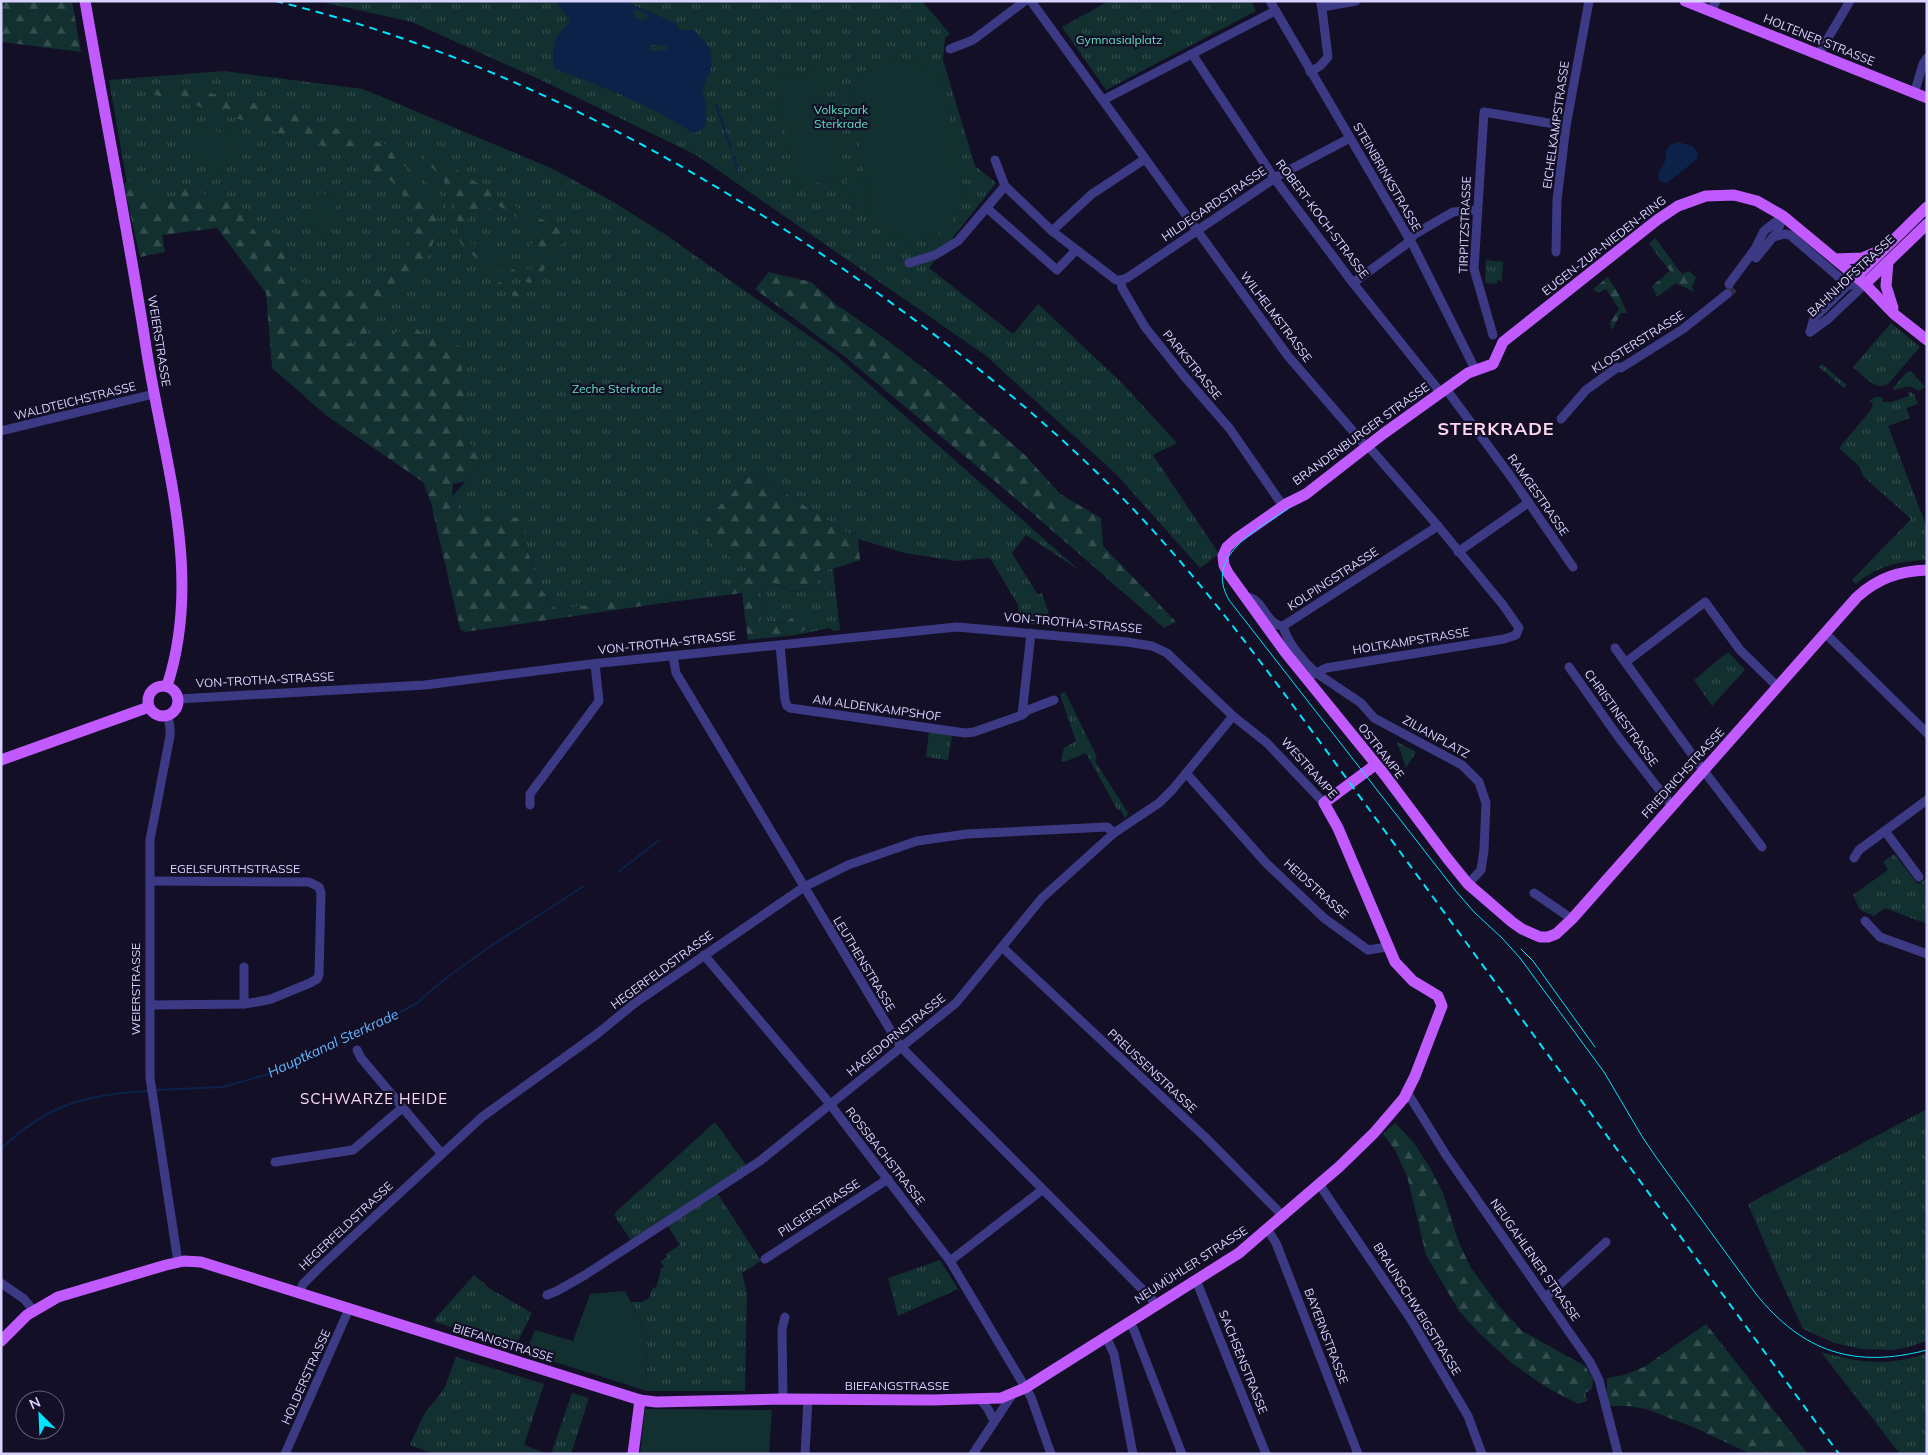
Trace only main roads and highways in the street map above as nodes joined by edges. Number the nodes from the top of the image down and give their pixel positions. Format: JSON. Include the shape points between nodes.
{"nodes":[{"id":1,"x":85,"y":1,"type":"edge"},
{"id":2,"x":1685,"y":1,"type":"edge"},
{"id":3,"x":1714,"y":7,"type":"edge"},
{"id":4,"x":1927,"y":96,"type":"edge"},
{"id":5,"x":1927,"y":207,"type":"edge"},
{"id":6,"x":1927,"y":224,"type":"edge"},
{"id":7,"x":1887,"y":246,"type":"junction"},
{"id":8,"x":1835,"y":260,"type":"junction"},
{"id":9,"x":1888,"y":262,"type":"junction"},
{"id":10,"x":1856,"y":282,"type":"junction"},
{"id":11,"x":1894,"y":314,"type":"junction"},
{"id":12,"x":1927,"y":340,"type":"edge"},
{"id":13,"x":1475,"y":369,"type":"joint"},
{"id":14,"x":1223,"y":561,"type":"joint"},
{"id":15,"x":1927,"y":570,"type":"edge"},
{"id":16,"x":167,"y":686,"type":"junction"},
{"id":17,"x":149,"y":708,"type":"junction"},
{"id":18,"x":1,"y":760,"type":"edge"},
{"id":19,"x":1372,"y":767,"type":"junction"},
{"id":20,"x":1561,"y":930,"type":"joint"},
{"id":21,"x":1440,"y":998,"type":"joint"},
{"id":22,"x":1,"y":1341,"type":"edge"},
{"id":23,"x":1012,"y":1395,"type":"joint"},
{"id":24,"x":640,"y":1400,"type":"junction"},
{"id":25,"x":633,"y":1454,"type":"edge"}],
"edges":[{"from":1,"to":16,"type":"main road","name":"WEIERSTRASSE","via":[[181,552],[179,638]]},
{"from":2,"to":3,"type":"main road","name":"HOLTENER STRASSE"},
{"from":3,"to":4,"type":"main road","name":"HOLTENER STRASSE","via":[[1818,54],[1914,94]]},
{"from":5,"to":7,"type":"main road","name":"BAHNHOFSTRASSE"},
{"from":6,"to":9,"type":"main road","name":"BAHNHOFSTRASSE"},
{"from":7,"to":8,"type":"main road","via":[[1862,258]]},
{"from":7,"to":10,"type":"main road","name":"BAHNHOFSTRASSE"},
{"from":8,"to":10,"type":"main road","name":"EUGEN-ZUR-NIEDEN-RING"},
{"from":8,"to":13,"type":"main road","name":"EUGEN-ZUR-NIEDEN-RING","via":[[1783,216],[1757,201],[1734,195],[1706,196],[1678,206],[1652,224],[1503,342],[1492,364]]},
{"from":9,"to":10,"type":"main road","name":"BAHNHOFSTRASSE"},
{"from":9,"to":11,"type":"main road","via":[[1886,286]]},
{"from":10,"to":11,"type":"main road","name":"EUGEN-ZUR-NIEDEN-RING"},
{"from":11,"to":12,"type":"main road","name":"EUGEN-ZUR-NIEDEN-RING"},
{"from":13,"to":14,"type":"main road","name":"BRANDENBURGER STRASSE","via":[[1306,494],[1283,506],[1229,545]]},
{"from":14,"to":19,"type":"main road","name":"OSTRAMPE","via":[[1246,597],[1310,675]]},
{"from":15,"to":20,"type":"main road","name":"FRIEDRICHSTRASSE","via":[[1896,573],[1873,583],[1857,596]]},
{"from":16,"to":17,"type":"main road","via":[[151,691]]},
{"from":16,"to":17,"type":"main road","via":[[175,691],[177,709],[168,716],[157,715]]},
{"from":17,"to":18,"type":"main road"},
{"from":19,"to":20,"type":"main road","name":"OSTRAMPE","via":[[1384,774],[1468,884],[1512,922],[1540,937],[1549,937]]},
{"from":19,"to":21,"type":"main road","name":"WESTRAMPE","via":[[1328,800],[1395,962],[1405,974]]},
{"from":21,"to":23,"type":"main road","name":"NEUMÜHLER STRASSE","via":[[1442,1006],[1407,1092],[1374,1133],[1239,1253]]},
{"from":22,"to":24,"type":"main road","name":"BIEFANGSTRASSE","via":[[20,1320],[58,1297],[178,1262],[201,1262]]},
{"from":23,"to":24,"type":"main road","name":"BIEFANGSTRASSE","via":[[932,1400]]},
{"from":24,"to":25,"type":"main road"}]}
